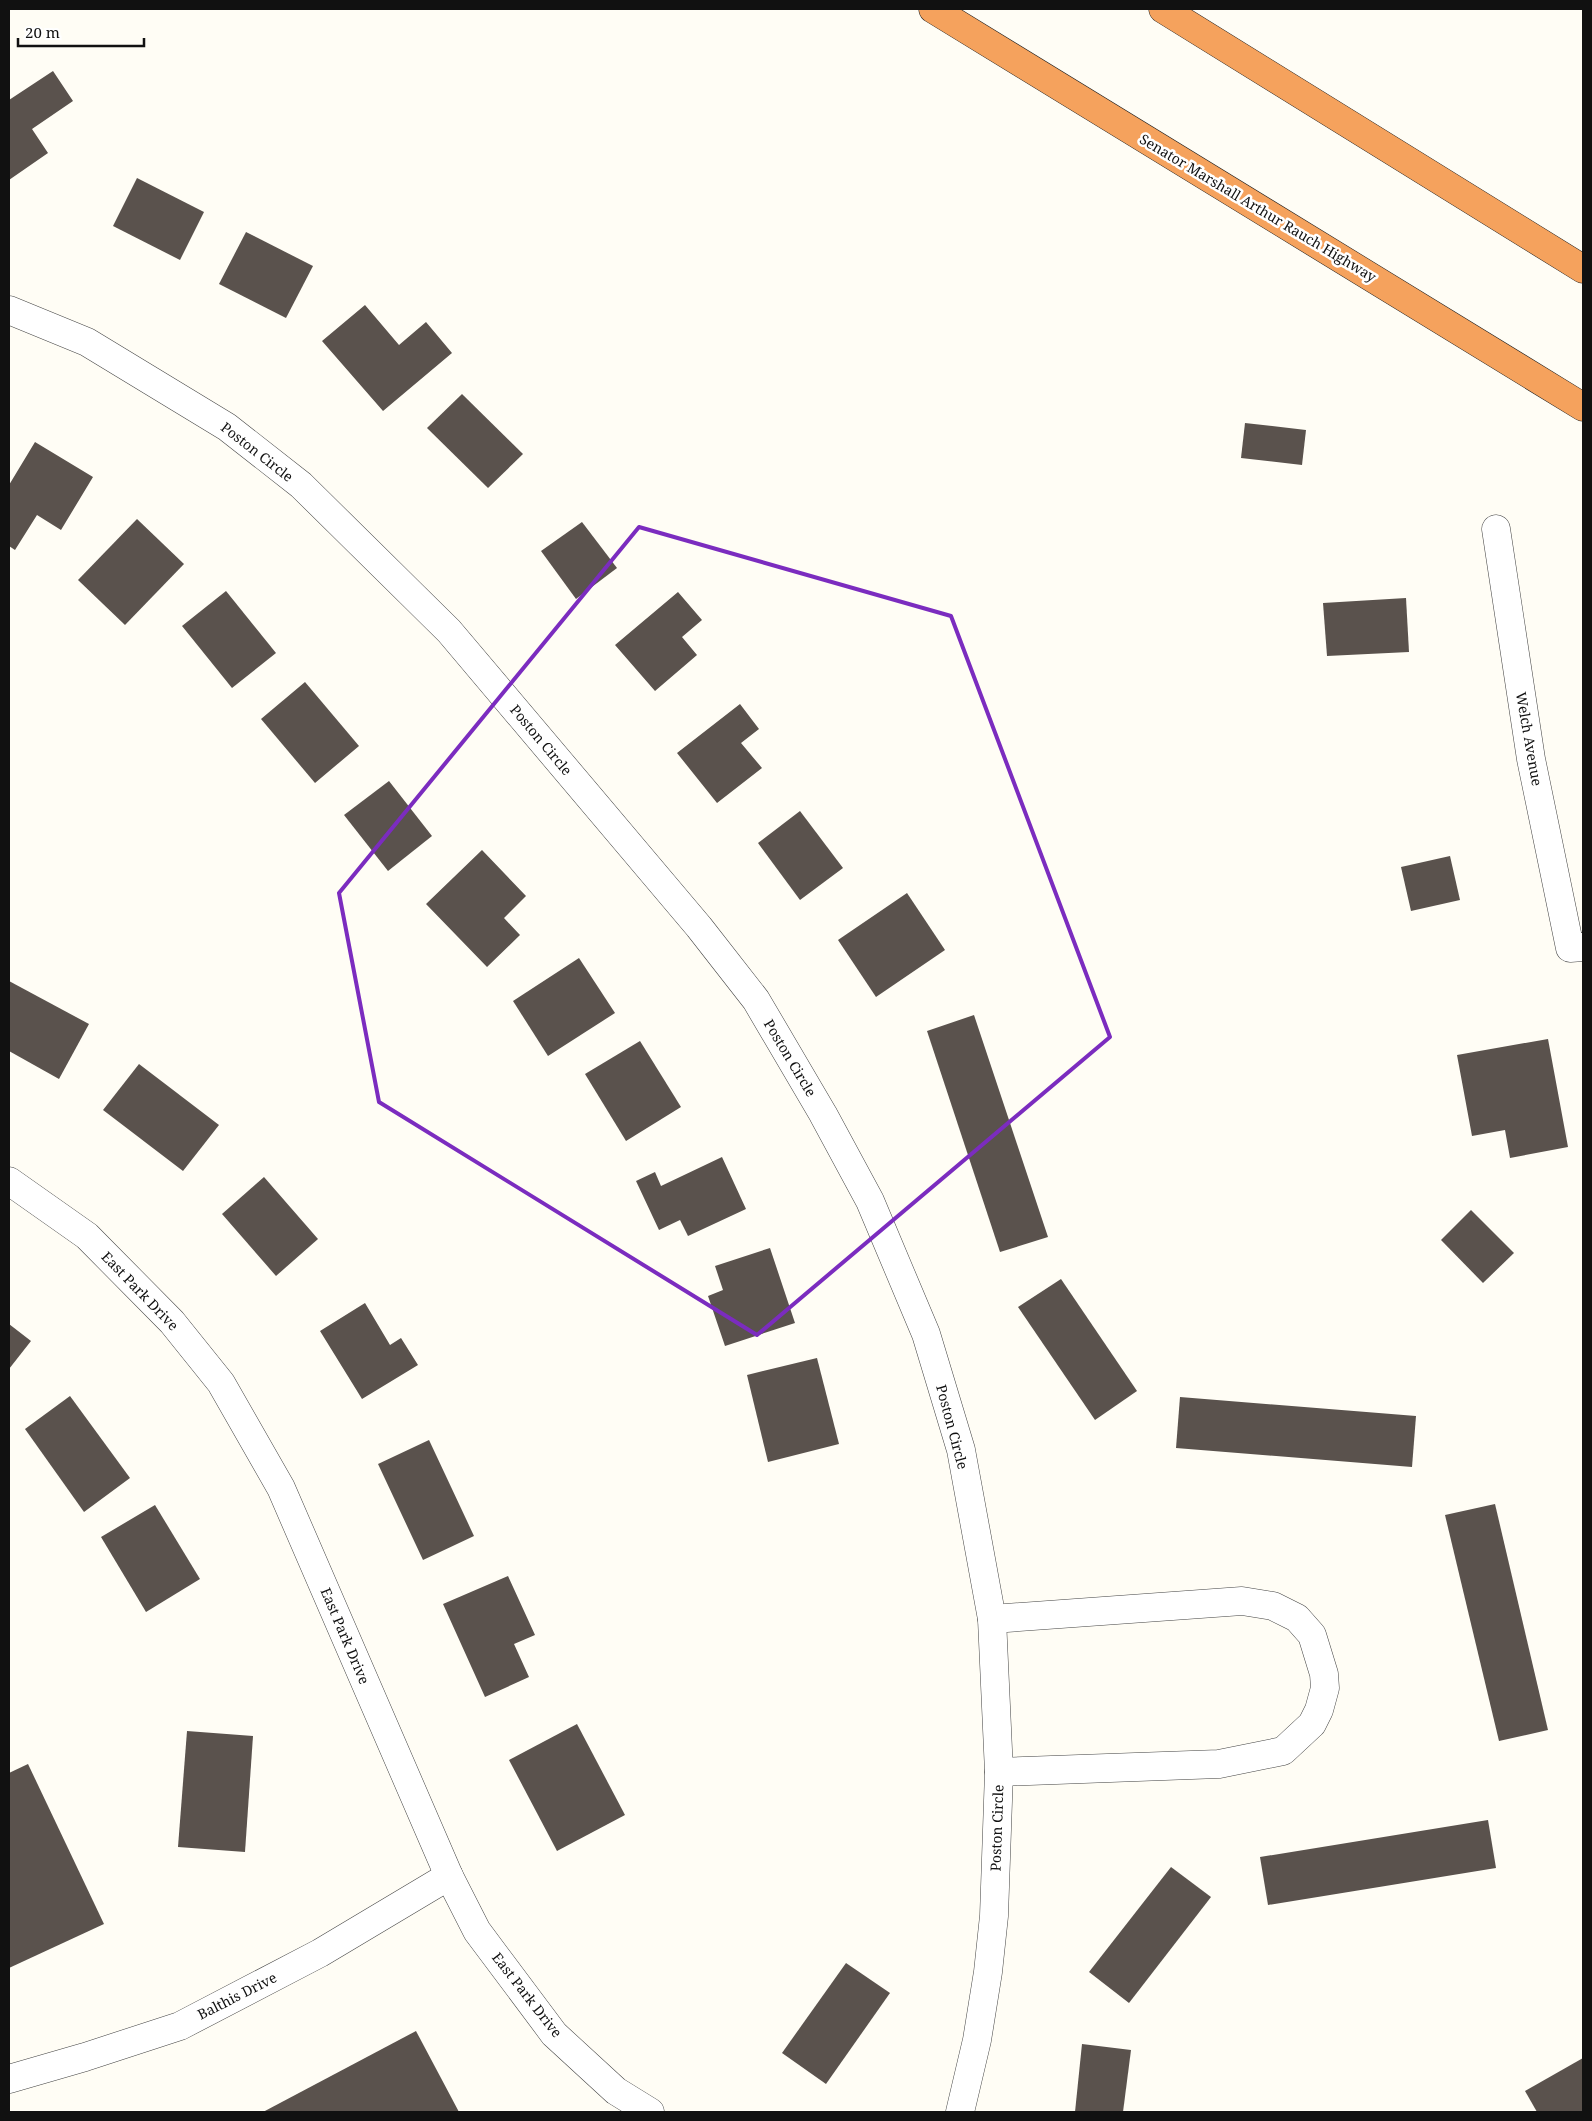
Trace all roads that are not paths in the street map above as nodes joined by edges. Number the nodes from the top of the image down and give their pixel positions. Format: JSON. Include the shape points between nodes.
{"nodes":[{"id":1,"x":933,"y":9,"type":"edge"},
{"id":2,"x":1164,"y":9,"type":"edge"},
{"id":3,"x":1583,"y":269,"type":"edge"},
{"id":4,"x":9,"y":310,"type":"edge"},
{"id":5,"x":1583,"y":407,"type":"edge"},
{"id":6,"x":1496,"y":529,"type":"dead end"},
{"id":7,"x":1577,"y":947,"type":"edge"},
{"id":8,"x":9,"y":1181,"type":"edge"},
{"id":9,"x":992,"y":1620,"type":"junction"},
{"id":10,"x":999,"y":1772,"type":"junction"},
{"id":11,"x":449,"y":1876,"type":"junction"},
{"id":12,"x":9,"y":2079,"type":"edge"},
{"id":13,"x":650,"y":2112,"type":"edge"},
{"id":14,"x":960,"y":2112,"type":"edge"}],
"edges":[{"from":1,"to":5,"type":"highway","name":"Senator Marshall Arthur Rauch Highway"},
{"from":2,"to":3,"type":"highway"},
{"from":4,"to":9,"type":"street","name":"Poston Circle","via":[[87,342],[227,427],[301,485],[449,631],[699,927],[756,1000],[870,1201],[926,1334],[961,1450]]},
{"from":6,"to":7,"type":"street","name":"Welch Avenue","via":[[1531,759]]},
{"from":8,"to":11,"type":"street","name":"East Park Drive","via":[[87,1236],[172,1322],[221,1383],[281,1488]]},
{"from":9,"to":10,"type":"street","name":"Poston Circle"},
{"from":9,"to":10,"type":"street","via":[[1242,1601],[1273,1606],[1297,1618],[1312,1635],[1324,1681],[1319,1710],[1312,1724],[1283,1751],[1219,1764]]},
{"from":10,"to":14,"type":"street","name":"Poston Circle","via":[[994,1916],[988,1972],[977,2040]]},
{"from":11,"to":12,"type":"street","name":"Balthis Drive","via":[[320,1953],[180,2026]]},
{"from":11,"to":13,"type":"street","name":"East Park Drive","via":[[477,1931],[554,2034],[616,2091]]}]}
